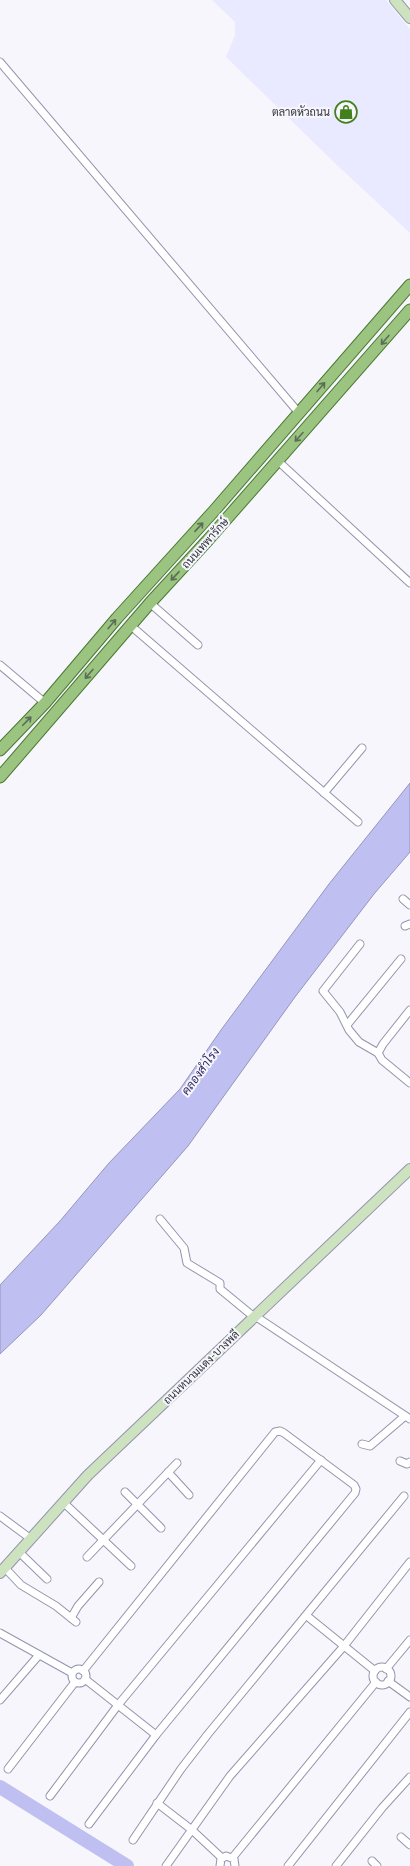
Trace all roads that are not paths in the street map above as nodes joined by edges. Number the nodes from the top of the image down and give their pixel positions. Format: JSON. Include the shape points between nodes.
{"nodes":[{"id":1,"x":395,"y":0,"type":"edge"},
{"id":2,"x":410,"y":18,"type":"edge"},
{"id":3,"x":0,"y":62,"type":"edge"},
{"id":4,"x":409,"y":290,"type":"edge"},
{"id":5,"x":410,"y":310,"type":"edge"},
{"id":6,"x":299,"y":413,"type":"junction"},
{"id":7,"x":278,"y":461,"type":"junction"},
{"id":8,"x":410,"y":583,"type":"edge"},
{"id":9,"x":150,"y":603,"type":"junction"},
{"id":10,"x":130,"y":625,"type":"junction"},
{"id":11,"x":198,"y":644,"type":"dead end"},
{"id":12,"x":0,"y":665,"type":"edge"},
{"id":13,"x":44,"y":703,"type":"junction"},
{"id":14,"x":362,"y":748,"type":"dead end"},
{"id":15,"x":0,"y":750,"type":"edge"},
{"id":16,"x":0,"y":776,"type":"edge"},
{"id":17,"x":324,"y":793,"type":"junction"},
{"id":18,"x":358,"y":822,"type":"dead end"},
{"id":19,"x":403,"y":899,"type":"dead end"},
{"id":20,"x":410,"y":905,"type":"edge"},
{"id":21,"x":360,"y":944,"type":"dead end"},
{"id":22,"x":401,"y":959,"type":"dead end"},
{"id":23,"x":410,"y":1010,"type":"edge"},
{"id":24,"x":347,"y":1026,"type":"junction"},
{"id":25,"x":378,"y":1053,"type":"junction"},
{"id":26,"x":409,"y":1080,"type":"edge"},
{"id":27,"x":410,"y":1169,"type":"edge"},
{"id":28,"x":160,"y":1219,"type":"dead end"},
{"id":29,"x":255,"y":1316,"type":"junction"},
{"id":30,"x":408,"y":1417,"type":"edge"},
{"id":31,"x":362,"y":1444,"type":"dead end"},
{"id":32,"x":321,"y":1460,"type":"junction"},
{"id":33,"x":400,"y":1461,"type":"dead end"},
{"id":34,"x":410,"y":1462,"type":"edge"},
{"id":35,"x":177,"y":1463,"type":"dead end"},
{"id":36,"x":168,"y":1472,"type":"junction"},
{"id":37,"x":126,"y":1492,"type":"dead end"},
{"id":38,"x":189,"y":1495,"type":"dead end"},
{"id":39,"x":404,"y":1496,"type":"dead end"},
{"id":40,"x":63,"y":1502,"type":"junction"},
{"id":41,"x":137,"y":1505,"type":"junction"},
{"id":42,"x":0,"y":1516,"type":"edge"},
{"id":43,"x":161,"y":1528,"type":"dead end"},
{"id":44,"x":31,"y":1539,"type":"junction"},
{"id":45,"x":103,"y":1540,"type":"junction"},
{"id":46,"x":19,"y":1552,"type":"junction"},
{"id":47,"x":87,"y":1557,"type":"dead end"},
{"id":48,"x":410,"y":1562,"type":"edge"},
{"id":49,"x":130,"y":1566,"type":"dead end"},
{"id":50,"x":2,"y":1571,"type":"edge"},
{"id":51,"x":47,"y":1579,"type":"dead end"},
{"id":52,"x":99,"y":1582,"type":"dead end"},
{"id":53,"x":307,"y":1616,"type":"junction"},
{"id":54,"x":0,"y":1633,"type":"edge"},
{"id":55,"x":410,"y":1640,"type":"edge"},
{"id":56,"x":344,"y":1646,"type":"junction"},
{"id":57,"x":39,"y":1655,"type":"junction"},
{"id":58,"x":386,"y":1669,"type":"junction"},
{"id":59,"x":83,"y":1670,"type":"junction"},
{"id":60,"x":375,"y":1671,"type":"junction"},
{"id":61,"x":72,"y":1673,"type":"junction"},
{"id":62,"x":85,"y":1679,"type":"junction"},
{"id":63,"x":75,"y":1682,"type":"junction"},
{"id":64,"x":376,"y":1682,"type":"junction"},
{"id":65,"x":388,"y":1682,"type":"junction"},
{"id":66,"x":410,"y":1697,"type":"edge"},
{"id":67,"x":0,"y":1700,"type":"edge"},
{"id":68,"x":118,"y":1705,"type":"junction"},
{"id":69,"x":410,"y":1712,"type":"edge"},
{"id":70,"x":156,"y":1735,"type":"junction"},
{"id":71,"x":8,"y":1769,"type":"dead end"},
{"id":72,"x":410,"y":1777,"type":"edge"},
{"id":73,"x":50,"y":1796,"type":"dead end"},
{"id":74,"x":157,"y":1803,"type":"junction"},
{"id":75,"x":90,"y":1824,"type":"dead end"},
{"id":76,"x":192,"y":1830,"type":"junction"},
{"id":77,"x":401,"y":1837,"type":"dead end"},
{"id":78,"x":132,"y":1840,"type":"dead end"},
{"id":79,"x":410,"y":1845,"type":"edge"},
{"id":80,"x":233,"y":1857,"type":"junction"},
{"id":81,"x":222,"y":1858,"type":"junction"},
{"id":82,"x":166,"y":1866,"type":"edge"},
{"id":83,"x":220,"y":1866,"type":"edge"},
{"id":84,"x":235,"y":1866,"type":"edge"},
{"id":85,"x":288,"y":1866,"type":"edge"},
{"id":86,"x":336,"y":1866,"type":"edge"}],
"edges":[{"from":1,"to":2,"type":"main road"},
{"from":3,"to":6,"type":"street"},
{"from":6,"to":4,"type":"main road","name":"ถนนเทพารักษ์","one_way":true},
{"from":5,"to":7,"type":"main road","name":"ถนนเทพารักษ์","one_way":true},
{"from":13,"to":6,"type":"main road","name":"ถนนเทพารักษ์","one_way":true},
{"from":7,"to":8,"type":"street"},
{"from":7,"to":9,"type":"main road","name":"ถนนเทพารักษ์","one_way":true},
{"from":9,"to":10,"type":"main road","name":"ถนนเทพารักษ์"},
{"from":9,"to":11,"type":"street"},
{"from":10,"to":16,"type":"main road","name":"ถนนเทพารักษ์","one_way":true},
{"from":10,"to":17,"type":"street"},
{"from":12,"to":13,"type":"street"},
{"from":15,"to":13,"type":"main road","name":"ถนนเทพารักษ์","one_way":true},
{"from":14,"to":17,"type":"street"},
{"from":17,"to":18,"type":"street"},
{"from":19,"to":20,"type":"street"},
{"from":21,"to":24,"type":"street","via":[[323,991],[340,1012]]},
{"from":22,"to":24,"type":"street"},
{"from":23,"to":25,"type":"street"},
{"from":24,"to":25,"type":"street","via":[[359,1042]]},
{"from":25,"to":26,"type":"street","via":[[382,1060]]},
{"from":27,"to":29,"type":"main road","name":"ถนนหนามแดง-บางพลี"},
{"from":28,"to":29,"type":"street","via":[[184,1248],[187,1263],[220,1283],[220,1289]]},
{"from":29,"to":30,"type":"street"},
{"from":29,"to":40,"type":"main road","name":"ถนนหนามแดง-บางพลี"},
{"from":30,"to":31,"type":"street","via":[[370,1446]]},
{"from":32,"to":59,"type":"street","via":[[284,1433],[275,1432]]},
{"from":32,"to":68,"type":"street"},
{"from":32,"to":70,"type":"street","via":[[354,1485],[355,1493]]},
{"from":33,"to":34,"type":"street","via":[[407,1464]]},
{"from":35,"to":36,"type":"street"},
{"from":36,"to":38,"type":"street"},
{"from":36,"to":41,"type":"street"},
{"from":37,"to":41,"type":"street"},
{"from":39,"to":53,"type":"street"},
{"from":40,"to":44,"type":"main road","name":"ถนนหนามแดง-บางพลี"},
{"from":40,"to":45,"type":"street"},
{"from":41,"to":43,"type":"street"},
{"from":41,"to":45,"type":"street"},
{"from":42,"to":44,"type":"street"},
{"from":44,"to":46,"type":"main road","name":"ถนนหนามแดง-บางพลี"},
{"from":45,"to":47,"type":"street"},
{"from":45,"to":49,"type":"street"},
{"from":46,"to":50,"type":"main road","name":"ถนนหนามแดง-บางพลี"},
{"from":46,"to":51,"type":"street"},
{"from":48,"to":56,"type":"street"},
{"from":50,"to":52,"type":"street","via":[[73,1620],[78,1606]]},
{"from":53,"to":56,"type":"street"},
{"from":53,"to":74,"type":"street","via":[[208,1734]]},
{"from":54,"to":57,"type":"street"},
{"from":55,"to":58,"type":"street"},
{"from":56,"to":60,"type":"street"},
{"from":56,"to":76,"type":"street","via":[[230,1776]]},
{"from":57,"to":61,"type":"street"},
{"from":57,"to":67,"type":"street"},
{"from":58,"to":60,"type":"street","via":[[380,1668]]},
{"from":58,"to":65,"type":"street","via":[[390,1675]]},
{"from":59,"to":61,"type":"street","via":[[77,1669]]},
{"from":59,"to":62,"type":"street"},
{"from":60,"to":64,"type":"street","via":[[373,1676]]},
{"from":61,"to":63,"type":"street"},
{"from":62,"to":63,"type":"street","via":[[82,1683]]},
{"from":62,"to":68,"type":"street"},
{"from":63,"to":71,"type":"street"},
{"from":64,"to":65,"type":"street","via":[[381,1685]]},
{"from":64,"to":80,"type":"street"},
{"from":65,"to":66,"type":"street"},
{"from":68,"to":70,"type":"street"},
{"from":68,"to":73,"type":"street"},
{"from":69,"to":85,"type":"street"},
{"from":70,"to":75,"type":"street"},
{"from":72,"to":86,"type":"street"},
{"from":74,"to":76,"type":"street"},
{"from":74,"to":78,"type":"street"},
{"from":76,"to":81,"type":"street"},
{"from":76,"to":82,"type":"street"},
{"from":77,"to":79,"type":"street"},
{"from":80,"to":81,"type":"street"},
{"from":80,"to":84,"type":"street"},
{"from":81,"to":83,"type":"street"}]}
